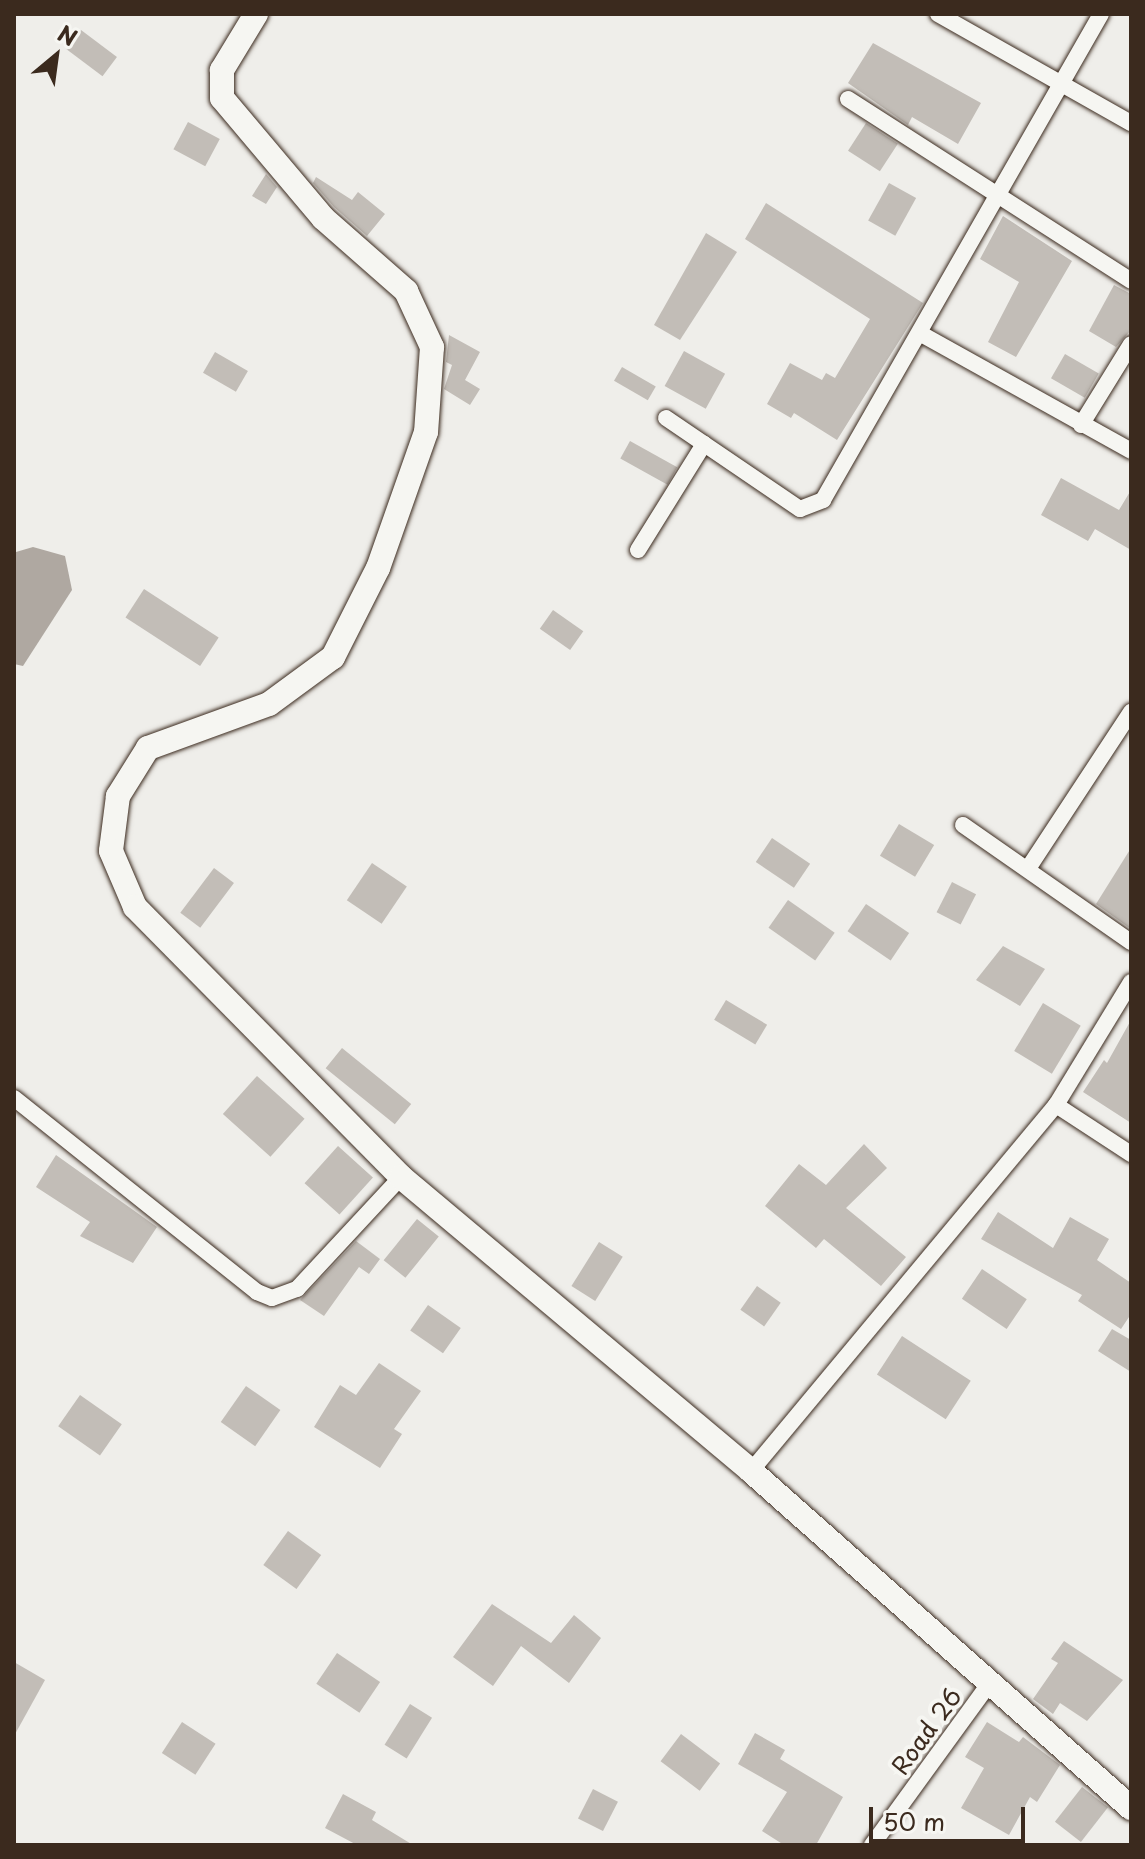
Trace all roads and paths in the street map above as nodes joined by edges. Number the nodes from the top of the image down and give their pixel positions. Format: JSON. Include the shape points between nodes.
{"nodes":[{"id":1,"x":256,"y":14,"type":"edge"},
{"id":2,"x":938,"y":14,"type":"edge"},
{"id":3,"x":1101,"y":14,"type":"edge"},
{"id":4,"x":1064,"y":84,"type":"junction"},
{"id":5,"x":848,"y":99,"type":"dead end"},
{"id":6,"x":1131,"y":123,"type":"edge"},
{"id":7,"x":1001,"y":195,"type":"junction"},
{"id":8,"x":1131,"y":281,"type":"edge"},
{"id":9,"x":921,"y":334,"type":"junction"},
{"id":10,"x":1131,"y":344,"type":"edge"},
{"id":11,"x":666,"y":418,"type":"dead end"},
{"id":12,"x":1081,"y":425,"type":"junction"},
{"id":13,"x":704,"y":444,"type":"junction"},
{"id":14,"x":1131,"y":451,"type":"edge"},
{"id":15,"x":638,"y":550,"type":"dead end"},
{"id":16,"x":1131,"y":712,"type":"edge"},
{"id":17,"x":963,"y":825,"type":"dead end"},
{"id":18,"x":1029,"y":867,"type":"junction"},
{"id":19,"x":1131,"y":942,"type":"edge"},
{"id":20,"x":1131,"y":982,"type":"edge"},
{"id":21,"x":14,"y":1098,"type":"edge"},
{"id":22,"x":1056,"y":1105,"type":"junction"},
{"id":23,"x":1131,"y":1154,"type":"edge"},
{"id":24,"x":401,"y":1177,"type":"junction"},
{"id":25,"x":751,"y":1471,"type":"junction"},
{"id":26,"x":989,"y":1684,"type":"junction"},
{"id":27,"x":1131,"y":1808,"type":"edge"},
{"id":28,"x":872,"y":1845,"type":"edge"}],
"edges":[{"from":1,"to":24,"type":"main road","via":[[222,70],[222,98],[323,218],[406,291],[432,347],[426,432],[378,568],[333,657],[269,704],[148,748],[118,796],[111,851],[135,907]]},
{"from":2,"to":4,"type":"street"},
{"from":3,"to":4,"type":"street"},
{"from":4,"to":6,"type":"street"},
{"from":4,"to":7,"type":"street"},
{"from":5,"to":7,"type":"street"},
{"from":7,"to":8,"type":"street"},
{"from":7,"to":9,"type":"street"},
{"from":9,"to":12,"type":"street"},
{"from":9,"to":13,"type":"street","via":[[823,500],[813,507],[800,509]]},
{"from":10,"to":12,"type":"street"},
{"from":11,"to":13,"type":"street"},
{"from":12,"to":14,"type":"street"},
{"from":13,"to":15,"type":"street"},
{"from":16,"to":18,"type":"street"},
{"from":17,"to":18,"type":"street"},
{"from":18,"to":19,"type":"street"},
{"from":20,"to":22,"type":"street"},
{"from":21,"to":24,"type":"street","via":[[257,1292],[272,1298],[297,1289]]},
{"from":22,"to":23,"type":"street"},
{"from":22,"to":25,"type":"street"},
{"from":24,"to":25,"type":"main road"},
{"from":25,"to":26,"type":"main road"},
{"from":26,"to":27,"type":"main road"},
{"from":26,"to":28,"type":"street","name":"Road 26"}]}
